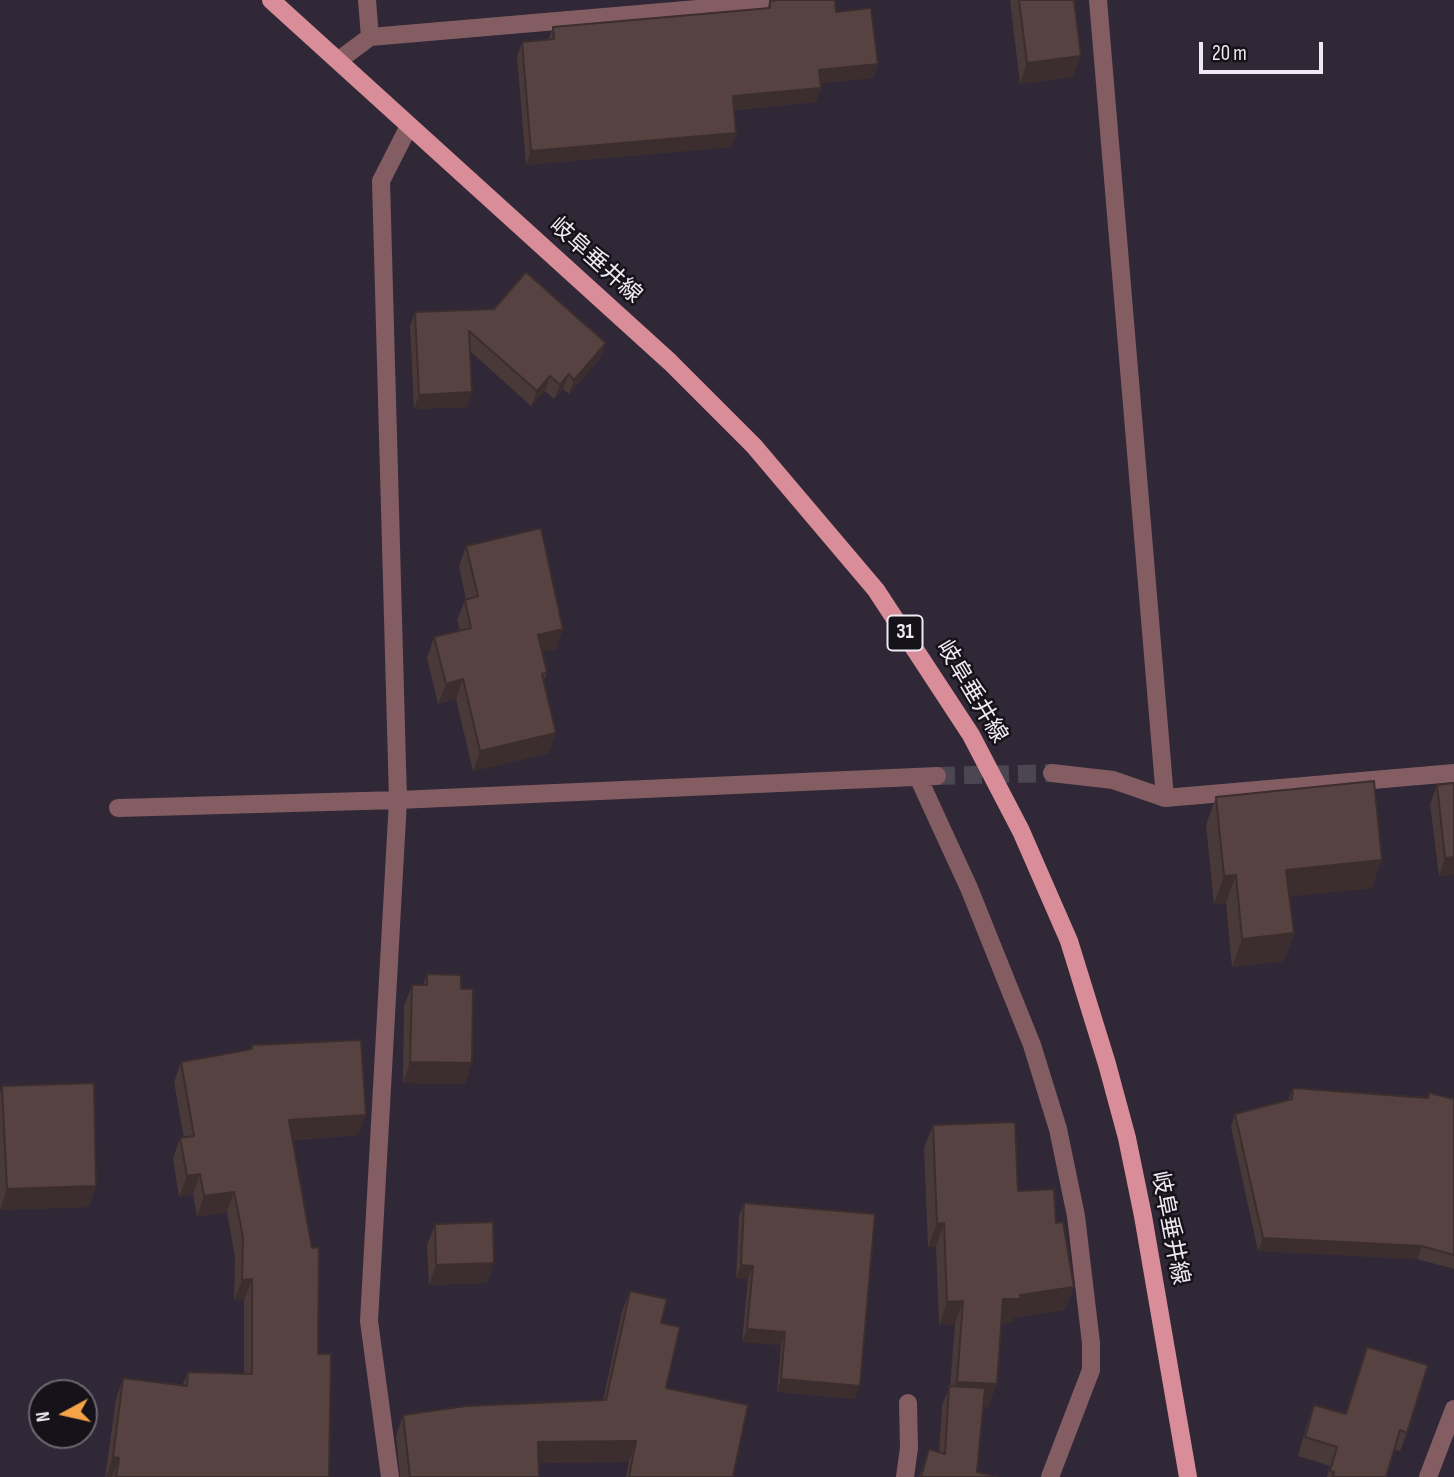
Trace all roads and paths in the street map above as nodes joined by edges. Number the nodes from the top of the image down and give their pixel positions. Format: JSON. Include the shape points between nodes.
{"nodes":[{"id":1,"x":271,"y":0,"type":"edge"},
{"id":2,"x":367,"y":0,"type":"edge"},
{"id":3,"x":802,"y":0,"type":"edge"},
{"id":4,"x":1098,"y":0,"type":"edge"},
{"id":5,"x":370,"y":37,"type":"junction"},
{"id":6,"x":339,"y":60,"type":"junction"},
{"id":7,"x":409,"y":125,"type":"junction"},
{"id":8,"x":1052,"y":773,"type":"tunnel mouth"},
{"id":9,"x":1454,"y":773,"type":"edge"},
{"id":10,"x":937,"y":776,"type":"tunnel mouth"},
{"id":11,"x":918,"y":777,"type":"junction"},
{"id":12,"x":1165,"y":798,"type":"junction"},
{"id":13,"x":398,"y":800,"type":"junction"},
{"id":14,"x":118,"y":808,"type":"dead end"},
{"id":15,"x":908,"y":1403,"type":"dead end"},
{"id":16,"x":1454,"y":1409,"type":"edge"},
{"id":17,"x":390,"y":1477,"type":"edge"},
{"id":18,"x":905,"y":1477,"type":"edge"},
{"id":19,"x":1050,"y":1477,"type":"edge"},
{"id":20,"x":1188,"y":1477,"type":"edge"},
{"id":21,"x":1428,"y":1477,"type":"edge"}],
"edges":[{"from":1,"to":6,"type":"main road","name":"岐阜垂井線","number":"31"},
{"from":2,"to":5,"type":"street"},
{"from":3,"to":5,"type":"street"},
{"from":4,"to":12,"type":"street"},
{"from":5,"to":6,"type":"street"},
{"from":6,"to":7,"type":"main road","name":"岐阜垂井線","number":"31"},
{"from":7,"to":13,"type":"street","via":[[381,181]]},
{"from":7,"to":20,"type":"main road","name":"岐阜垂井線","number":"31","via":[[670,362],[754,446],[876,590],[971,736],[1021,831],[1069,941],[1107,1064],[1143,1216]]},
{"from":8,"to":12,"type":"street","via":[[1113,780]]},
{"from":9,"to":12,"type":"street"},
{"from":10,"to":11,"type":"street"},
{"from":11,"to":13,"type":"street"},
{"from":11,"to":19,"type":"street","via":[[1032,1045],[1058,1129],[1076,1216],[1091,1370]]},
{"from":13,"to":14,"type":"street"},
{"from":13,"to":17,"type":"street","via":[[369,1321]]},
{"from":15,"to":18,"type":"street"},
{"from":16,"to":21,"type":"street"}]}
